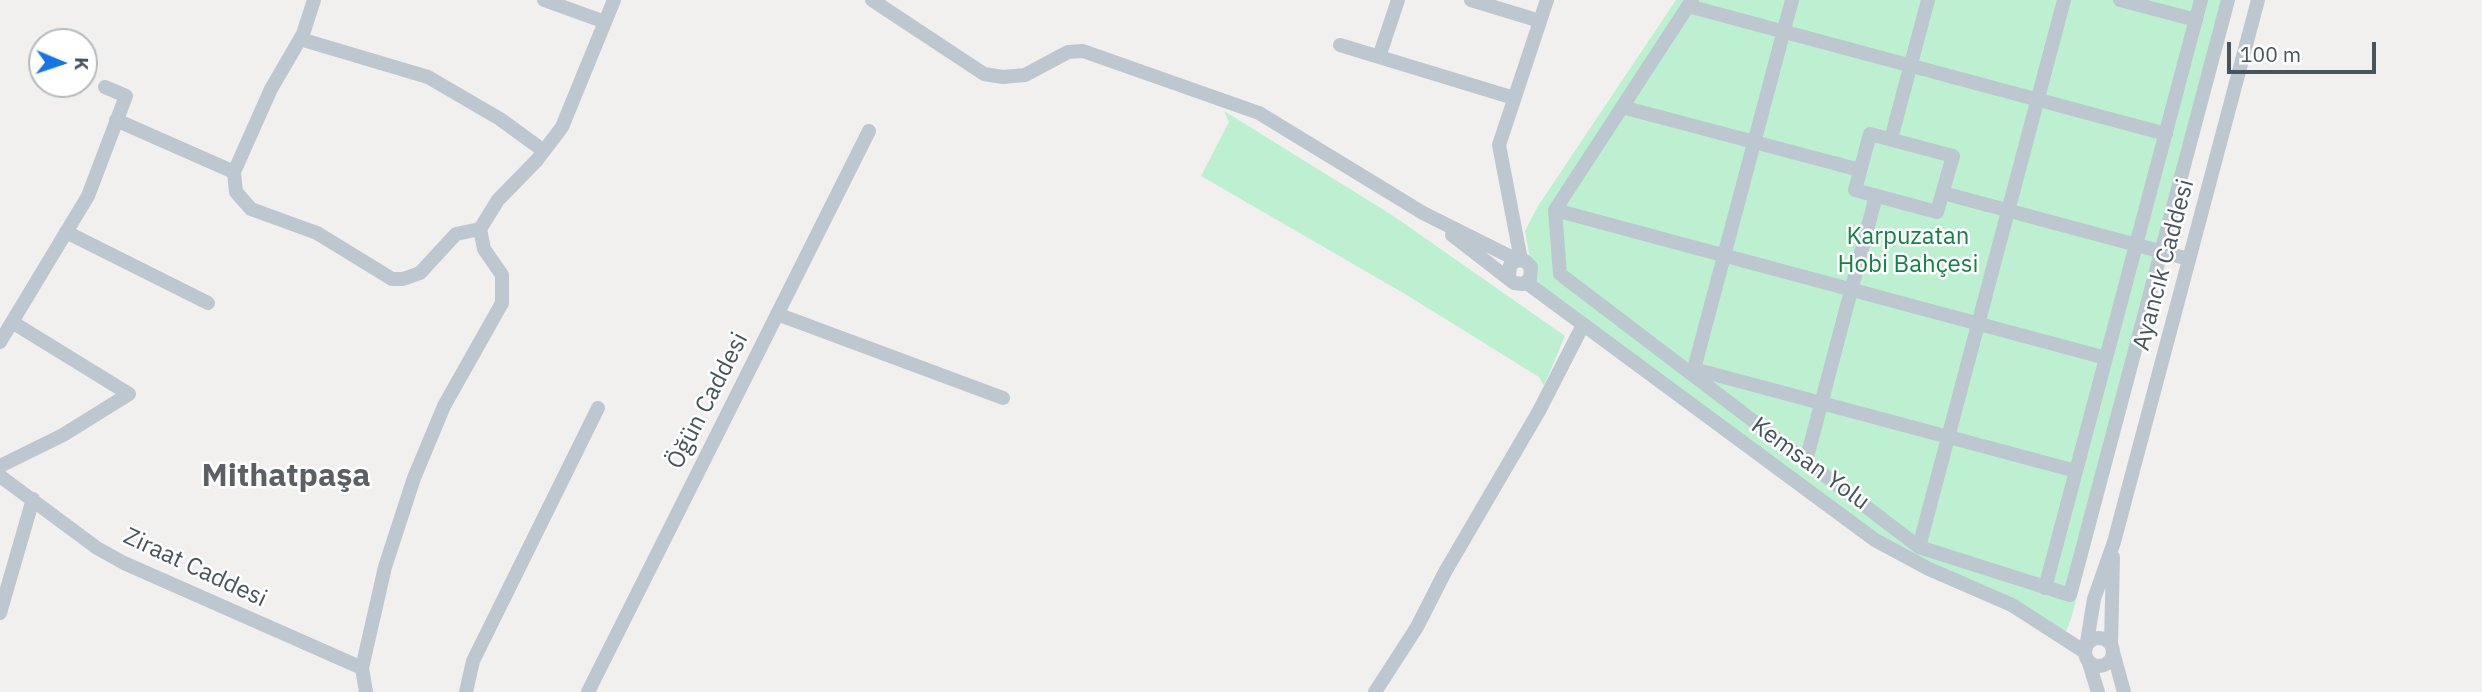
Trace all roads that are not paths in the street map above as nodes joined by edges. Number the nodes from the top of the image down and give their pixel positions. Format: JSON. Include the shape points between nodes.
{"nodes":[{"id":1,"x":314,"y":0,"type":"edge"},
{"id":2,"x":544,"y":0,"type":"edge"},
{"id":3,"x":614,"y":0,"type":"edge"},
{"id":4,"x":872,"y":0,"type":"edge"},
{"id":5,"x":1398,"y":0,"type":"edge"},
{"id":6,"x":1471,"y":0,"type":"edge"},
{"id":7,"x":1547,"y":0,"type":"edge"},
{"id":8,"x":1792,"y":0,"type":"edge"},
{"id":9,"x":1928,"y":0,"type":"edge"},
{"id":10,"x":2064,"y":0,"type":"edge"},
{"id":11,"x":2120,"y":0,"type":"edge"},
{"id":12,"x":2201,"y":0,"type":"edge"},
{"id":13,"x":2228,"y":0,"type":"edge"},
{"id":14,"x":2258,"y":0,"type":"edge"},
{"id":15,"x":1690,"y":3,"type":"edge"},
{"id":16,"x":2196,"y":20,"type":"junction"},
{"id":17,"x":1540,"y":21,"type":"junction"},
{"id":18,"x":605,"y":22,"type":"junction"},
{"id":19,"x":1784,"y":31,"type":"junction"},
{"id":20,"x":300,"y":39,"type":"junction"},
{"id":21,"x":1340,"y":45,"type":"dead end"},
{"id":22,"x":1379,"y":57,"type":"junction"},
{"id":23,"x":2186,"y":58,"type":"junction"},
{"id":24,"x":1911,"y":65,"type":"junction"},
{"id":25,"x":2211,"y":65,"type":"junction"},
{"id":26,"x":105,"y":87,"type":"dead end"},
{"id":27,"x":1514,"y":98,"type":"junction"},
{"id":28,"x":2038,"y":99,"type":"junction"},
{"id":29,"x":1622,"y":107,"type":"junction"},
{"id":30,"x":116,"y":120,"type":"junction"},
{"id":31,"x":869,"y":131,"type":"dead end"},
{"id":32,"x":2166,"y":134,"type":"junction"},
{"id":33,"x":1891,"y":139,"type":"junction"},
{"id":34,"x":1754,"y":142,"type":"junction"},
{"id":35,"x":544,"y":151,"type":"junction"},
{"id":36,"x":1860,"y":170,"type":"junction"},
{"id":37,"x":234,"y":172,"type":"junction"},
{"id":38,"x":1943,"y":193,"type":"junction"},
{"id":39,"x":1876,"y":196,"type":"junction"},
{"id":40,"x":1555,"y":210,"type":"junction"},
{"id":41,"x":2008,"y":210,"type":"junction"},
{"id":42,"x":1423,"y":213,"type":"junction"},
{"id":43,"x":480,"y":229,"type":"junction"},
{"id":44,"x":66,"y":232,"type":"junction"},
{"id":45,"x":2136,"y":244,"type":"junction"},
{"id":46,"x":2161,"y":251,"type":"junction"},
{"id":47,"x":1724,"y":255,"type":"junction"},
{"id":48,"x":2189,"y":258,"type":"junction"},
{"id":49,"x":1519,"y":260,"type":"junction"},
{"id":50,"x":1508,"y":277,"type":"junction"},
{"id":51,"x":1527,"y":282,"type":"junction"},
{"id":52,"x":1851,"y":289,"type":"junction"},
{"id":53,"x":208,"y":303,"type":"dead end"},
{"id":54,"x":777,"y":314,"type":"junction"},
{"id":55,"x":1978,"y":324,"type":"junction"},
{"id":56,"x":1583,"y":325,"type":"junction"},
{"id":57,"x":4,"y":333,"type":"edge"},
{"id":58,"x":2106,"y":358,"type":"junction"},
{"id":59,"x":1692,"y":371,"type":"junction"},
{"id":60,"x":1003,"y":398,"type":"dead end"},
{"id":61,"x":1821,"y":403,"type":"junction"},
{"id":62,"x":598,"y":408,"type":"dead end"},
{"id":63,"x":2086,"y":434,"type":"junction"},
{"id":64,"x":1948,"y":437,"type":"junction"},
{"id":65,"x":2111,"y":441,"type":"junction"},
{"id":66,"x":1805,"y":461,"type":"junction"},
{"id":67,"x":0,"y":466,"type":"edge"},
{"id":68,"x":2076,"y":471,"type":"junction"},
{"id":69,"x":0,"y":476,"type":"edge"},
{"id":70,"x":33,"y":499,"type":"junction"},
{"id":71,"x":2114,"y":542,"type":"junction"},
{"id":72,"x":1919,"y":547,"type":"junction"},
{"id":73,"x":2045,"y":588,"type":"junction"},
{"id":74,"x":0,"y":613,"type":"edge"},
{"id":75,"x":2112,"y":648,"type":"junction"},
{"id":76,"x":2087,"y":653,"type":"junction"},
{"id":77,"x":362,"y":668,"type":"junction"},
{"id":78,"x":366,"y":692,"type":"edge"},
{"id":79,"x":466,"y":692,"type":"edge"},
{"id":80,"x":588,"y":692,"type":"edge"},
{"id":81,"x":1376,"y":692,"type":"edge"},
{"id":82,"x":2098,"y":692,"type":"edge"},
{"id":83,"x":2124,"y":692,"type":"edge"}],
"edges":[{"from":1,"to":20,"type":"street"},
{"from":2,"to":18,"type":"street"},
{"from":3,"to":18,"type":"street"},
{"from":4,"to":42,"type":"street","via":[[984,74],[1025,75],[1068,52],[1083,51],[1259,113]]},
{"from":5,"to":22,"type":"street"},
{"from":6,"to":17,"type":"street"},
{"from":7,"to":17,"type":"street"},
{"from":8,"to":19,"type":"street"},
{"from":9,"to":24,"type":"street"},
{"from":10,"to":28,"type":"street"},
{"from":11,"to":16,"type":"street"},
{"from":12,"to":16,"type":"street"},
{"from":13,"to":25,"type":"street"},
{"from":14,"to":48,"type":"street","name":"Ayancık Caddesi"},
{"from":15,"to":19,"type":"street"},
{"from":15,"to":29,"type":"street"},
{"from":16,"to":23,"type":"street"},
{"from":17,"to":27,"type":"street"},
{"from":18,"to":35,"type":"street","via":[[572,107]]},
{"from":19,"to":24,"type":"street"},
{"from":19,"to":34,"type":"street"},
{"from":20,"to":35,"type":"street","via":[[428,77]]},
{"from":20,"to":37,"type":"street","via":[[259,112]]},
{"from":21,"to":22,"type":"street"},
{"from":22,"to":27,"type":"street"},
{"from":23,"to":25,"type":"street"},
{"from":23,"to":32,"type":"street"},
{"from":24,"to":28,"type":"street"},
{"from":24,"to":33,"type":"street"},
{"from":25,"to":46,"type":"street"},
{"from":26,"to":30,"type":"street","via":[[126,96]]},
{"from":27,"to":49,"type":"street","via":[[1499,145]]},
{"from":28,"to":32,"type":"street"},
{"from":28,"to":41,"type":"street"},
{"from":29,"to":34,"type":"street"},
{"from":29,"to":40,"type":"street"},
{"from":30,"to":37,"type":"street"},
{"from":30,"to":44,"type":"street","via":[[88,196]]},
{"from":31,"to":54,"type":"street","name":"Öğün Caddesi"},
{"from":32,"to":45,"type":"street"},
{"from":33,"to":36,"type":"street","via":[[1870,134]]},
{"from":33,"to":38,"type":"street","via":[[1953,156]]},
{"from":34,"to":36,"type":"street"},
{"from":34,"to":47,"type":"street"},
{"from":35,"to":43,"type":"street","via":[[498,200]]},
{"from":36,"to":39,"type":"street","via":[[1855,190]]},
{"from":37,"to":43,"type":"street","via":[[236,191],[251,209],[323,237],[392,279],[420,273],[456,234]]},
{"from":38,"to":39,"type":"street","via":[[1937,212]]},
{"from":38,"to":41,"type":"street"},
{"from":39,"to":52,"type":"street"},
{"from":40,"to":47,"type":"street"},
{"from":40,"to":59,"type":"street","via":[[1560,274]]},
{"from":41,"to":45,"type":"street"},
{"from":41,"to":55,"type":"street"},
{"from":42,"to":49,"type":"street"},
{"from":42,"to":50,"type":"street"},
{"from":43,"to":77,"type":"street","via":[[484,249],[502,275],[502,303],[444,407],[414,478],[385,567]]},
{"from":44,"to":53,"type":"street"},
{"from":44,"to":57,"type":"street"},
{"from":45,"to":46,"type":"street"},
{"from":45,"to":58,"type":"street"},
{"from":46,"to":48,"type":"street"},
{"from":46,"to":65,"type":"street"},
{"from":47,"to":52,"type":"street"},
{"from":47,"to":59,"type":"street"},
{"from":48,"to":71,"type":"street","name":"Ayancık Caddesi"},
{"from":49,"to":50,"type":"street","via":[[1510,265]]},
{"from":49,"to":51,"type":"street","via":[[1532,271]]},
{"from":50,"to":51,"type":"street","via":[[1518,285]]},
{"from":51,"to":56,"type":"street","name":"Kemsan Yolu"},
{"from":52,"to":55,"type":"street"},
{"from":52,"to":61,"type":"street"},
{"from":54,"to":60,"type":"street"},
{"from":54,"to":80,"type":"street","name":"Öğün Caddesi"},
{"from":55,"to":58,"type":"street"},
{"from":55,"to":64,"type":"street"},
{"from":56,"to":76,"type":"street","name":"Kemsan Yolu","via":[[1875,540],[2012,605]]},
{"from":56,"to":81,"type":"street","via":[[1539,411]]},
{"from":57,"to":67,"type":"street","via":[[129,394],[63,435]]},
{"from":58,"to":63,"type":"street"},
{"from":59,"to":61,"type":"street"},
{"from":59,"to":66,"type":"street"},
{"from":61,"to":64,"type":"street"},
{"from":61,"to":66,"type":"street"},
{"from":62,"to":79,"type":"street","via":[[473,661]]},
{"from":63,"to":65,"type":"street"},
{"from":63,"to":68,"type":"street"},
{"from":64,"to":68,"type":"street"},
{"from":64,"to":72,"type":"street"},
{"from":65,"to":73,"type":"street","via":[[2070,595]]},
{"from":66,"to":72,"type":"street"},
{"from":68,"to":73,"type":"street"},
{"from":69,"to":70,"type":"street","name":"Ziraat Caddesi"},
{"from":70,"to":74,"type":"street"},
{"from":70,"to":77,"type":"street","name":"Ziraat Caddesi","via":[[97,548],[124,562]]},
{"from":71,"to":75,"type":"street","name":"Ayancık Caddesi"},
{"from":71,"to":76,"type":"street","name":"Ayancık Caddesi","via":[[2094,599]]},
{"from":72,"to":73,"type":"street"},
{"from":75,"to":76,"type":"street","via":[[2099,638],[2091,641]]},
{"from":75,"to":76,"type":"street","via":[[2111,660],[2104,665],[2095,665]]},
{"from":75,"to":83,"type":"street","name":"Ayancık Caddesi"},
{"from":76,"to":82,"type":"street","name":"Ayancık Caddesi"},
{"from":77,"to":78,"type":"street"}]}
